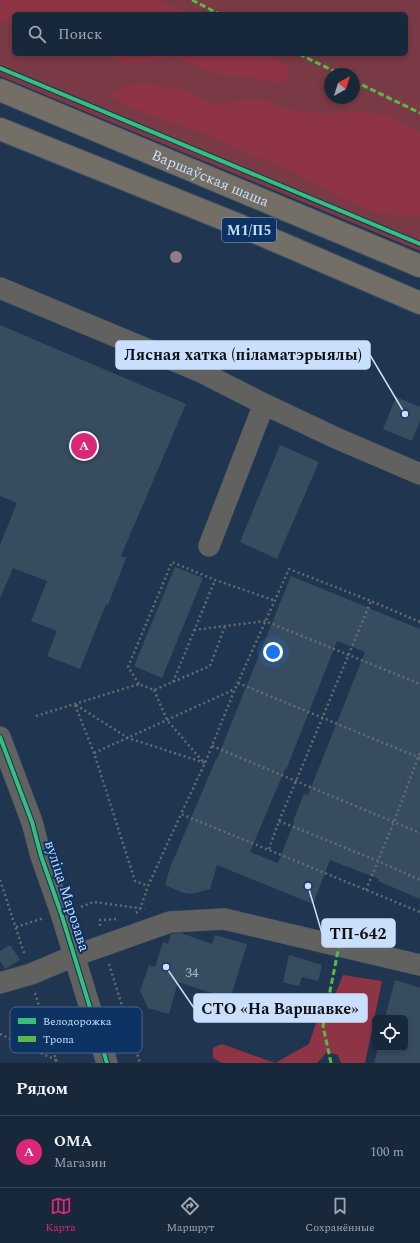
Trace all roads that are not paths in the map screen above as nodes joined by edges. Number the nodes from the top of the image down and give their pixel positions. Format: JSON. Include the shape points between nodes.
{"nodes":[{"id":1,"x":0,"y":90,"type":"edge"},
{"id":2,"x":0,"y":129,"type":"edge"},
{"id":3,"x":420,"y":266,"type":"edge"},
{"id":4,"x":0,"y":288,"type":"edge"},
{"id":5,"x":420,"y":303,"type":"edge"},
{"id":6,"x":264,"y":404,"type":"junction"},
{"id":7,"x":420,"y":474,"type":"edge"},
{"id":8,"x":209,"y":546,"type":"dead end"},
{"id":9,"x":0,"y":737,"type":"edge"},
{"id":10,"x":74,"y":956,"type":"junction"},
{"id":11,"x":420,"y":965,"type":"edge"},
{"id":12,"x":0,"y":983,"type":"edge"},
{"id":13,"x":90,"y":1007,"type":"edge"},
{"id":14,"x":104,"y":1053,"type":"edge"},
{"id":15,"x":107,"y":1063,"type":"edge"}],
"edges":[{"from":1,"to":3,"type":"highway","name":"Варшаўская шаша","number":"М1/П5"},
{"from":2,"to":5,"type":"highway","number":"М1/П5","via":[[241,226]]},
{"from":4,"to":6,"type":"street","via":[[199,371]]},
{"from":6,"to":7,"type":"street"},
{"from":6,"to":8,"type":"street"},
{"from":9,"to":10,"type":"street","name":"вуліца Марозава","via":[[32,822]]},
{"from":10,"to":11,"type":"street","via":[[170,922],[224,920]]},
{"from":10,"to":12,"type":"street","via":[[31,974]]},
{"from":10,"to":13,"type":"street","name":"вуліца Марозава"},
{"from":14,"to":15,"type":"street","name":"вуліца Марозава"}]}
